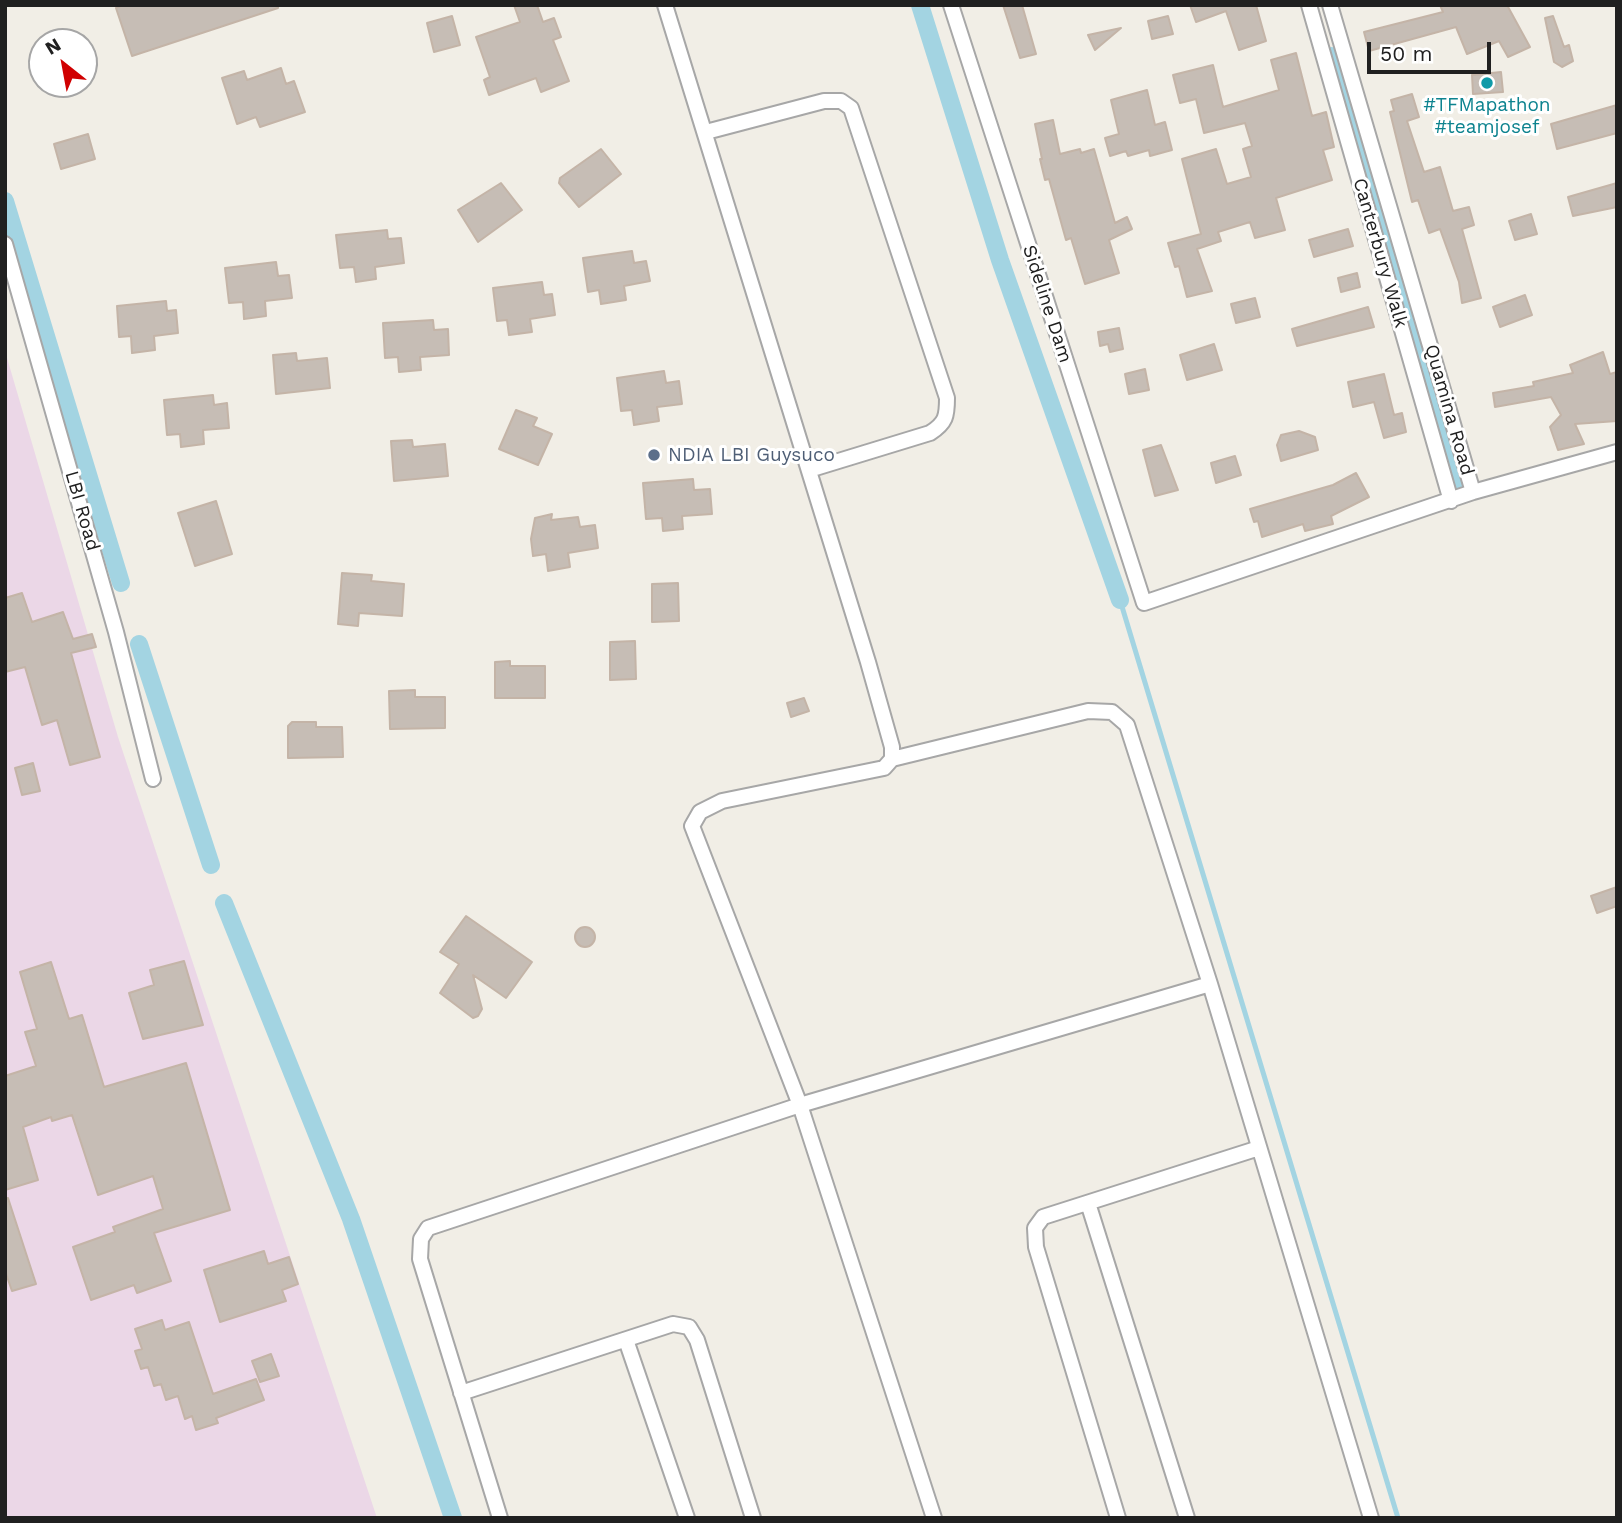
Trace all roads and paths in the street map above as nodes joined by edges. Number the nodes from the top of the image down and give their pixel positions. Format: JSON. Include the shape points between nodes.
{"nodes":[{"id":1,"x":665,"y":5,"type":"edge"},
{"id":2,"x":951,"y":5,"type":"edge"},
{"id":3,"x":1309,"y":5,"type":"edge"},
{"id":4,"x":1329,"y":5,"type":"edge"},
{"id":5,"x":706,"y":132,"type":"junction"},
{"id":6,"x":5,"y":244,"type":"edge"},
{"id":7,"x":1617,"y":452,"type":"edge"},
{"id":8,"x":809,"y":470,"type":"junction"},
{"id":9,"x":1474,"y":492,"type":"junction"},
{"id":10,"x":1451,"y":501,"type":"junction"},
{"id":11,"x":892,"y":759,"type":"junction"},
{"id":12,"x":153,"y":779,"type":"dead end"},
{"id":13,"x":1210,"y":984,"type":"junction"},
{"id":14,"x":800,"y":1105,"type":"junction"},
{"id":15,"x":1259,"y":1148,"type":"junction"},
{"id":16,"x":1088,"y":1203,"type":"junction"},
{"id":17,"x":625,"y":1340,"type":"junction"},
{"id":18,"x":461,"y":1393,"type":"junction"},
{"id":19,"x":500,"y":1518,"type":"edge"},
{"id":20,"x":687,"y":1518,"type":"edge"},
{"id":21,"x":753,"y":1518,"type":"edge"},
{"id":22,"x":934,"y":1518,"type":"edge"},
{"id":23,"x":1118,"y":1518,"type":"edge"},
{"id":24,"x":1187,"y":1518,"type":"edge"},
{"id":25,"x":1371,"y":1518,"type":"edge"}],
"edges":[{"from":1,"to":5,"type":"street"},
{"from":2,"to":10,"type":"street","name":"Sideline Dam","via":[[1147,602]]},
{"from":3,"to":10,"type":"street","name":"Canterbury Walk"},
{"from":4,"to":9,"type":"street","name":"Quamina Road"},
{"from":5,"to":8,"type":"street"},
{"from":5,"to":8,"type":"street","via":[[824,101],[841,101],[852,108],[947,398],[947,416],[941,427],[930,433]]},
{"from":6,"to":12,"type":"street","name":"LBI Road","via":[[116,632]]},
{"from":7,"to":9,"type":"street"},
{"from":8,"to":11,"type":"street","via":[[886,723]]},
{"from":9,"to":10,"type":"street"},
{"from":11,"to":13,"type":"street","via":[[1088,711],[1112,712],[1127,725]]},
{"from":11,"to":14,"type":"street","via":[[884,768],[722,801],[700,812],[692,826]]},
{"from":13,"to":14,"type":"street"},
{"from":13,"to":15,"type":"street"},
{"from":14,"to":18,"type":"street","via":[[428,1228],[421,1239],[420,1259]]},
{"from":14,"to":22,"type":"street"},
{"from":15,"to":16,"type":"street"},
{"from":15,"to":25,"type":"street"},
{"from":16,"to":23,"type":"street","via":[[1043,1217],[1035,1228],[1036,1247]]},
{"from":16,"to":24,"type":"street"},
{"from":17,"to":18,"type":"street"},
{"from":17,"to":20,"type":"street"},
{"from":17,"to":21,"type":"street","via":[[673,1324],[689,1327]]},
{"from":18,"to":19,"type":"street"}]}
